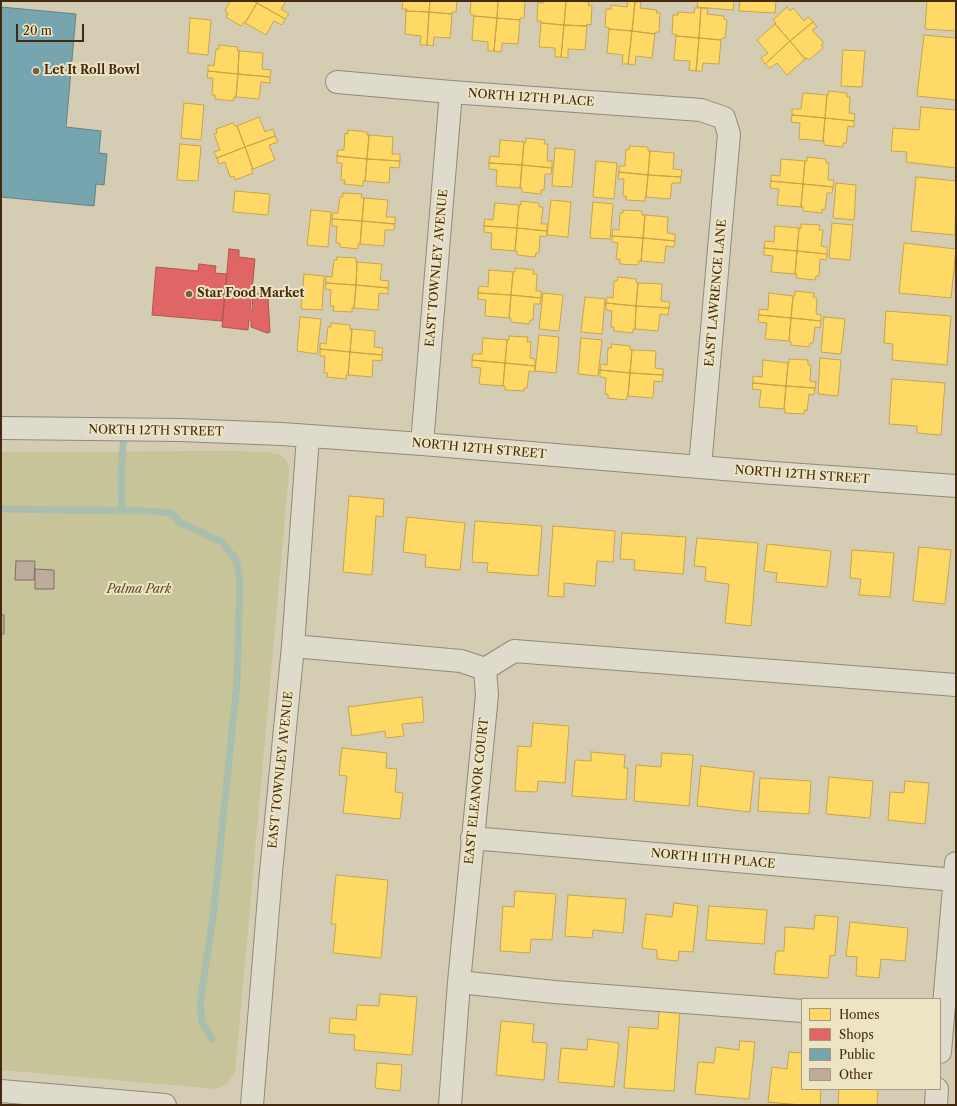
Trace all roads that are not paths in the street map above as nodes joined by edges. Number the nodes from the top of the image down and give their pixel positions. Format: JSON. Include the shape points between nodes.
{"nodes":[{"id":1,"x":337,"y":82,"type":"dead end"},
{"id":2,"x":451,"y":92,"type":"junction"},
{"id":3,"x":724,"y":118,"type":"joint"},
{"id":4,"x":1,"y":428,"type":"edge"},
{"id":5,"x":308,"y":436,"type":"junction"},
{"id":6,"x":422,"y":444,"type":"junction"},
{"id":7,"x":700,"y":467,"type":"junction"},
{"id":8,"x":956,"y":486,"type":"edge"},
{"id":9,"x":293,"y":646,"type":"junction"},
{"id":10,"x":485,"y":670,"type":"junction"},
{"id":11,"x":956,"y":685,"type":"edge"},
{"id":12,"x":472,"y":838,"type":"junction"},
{"id":13,"x":955,"y":871,"type":"edge"},
{"id":14,"x":459,"y":982,"type":"junction"},
{"id":15,"x":801,"y":1011,"type":"edge"},
{"id":16,"x":941,"y":1019,"type":"edge"},
{"id":17,"x":937,"y":1090,"type":"edge"},
{"id":18,"x":1,"y":1091,"type":"edge"},
{"id":19,"x":165,"y":1105,"type":"edge"},
{"id":20,"x":252,"y":1105,"type":"edge"},
{"id":21,"x":450,"y":1105,"type":"edge"},
{"id":22,"x":936,"y":1105,"type":"edge"}],
"edges":[{"from":1,"to":2,"type":"street","name":"NORTH 12TH PLACE"},
{"from":2,"to":3,"type":"street","name":"NORTH 12TH PLACE","via":[[701,110]]},
{"from":2,"to":6,"type":"street","name":"EAST TOWNLEY AVENUE"},
{"from":3,"to":7,"type":"street","name":"EAST LAWRENCE LANE","via":[[729,134]]},
{"from":4,"to":5,"type":"street","name":"NORTH 12TH STREET","via":[[180,430]]},
{"from":5,"to":6,"type":"street","name":"NORTH 12TH STREET"},
{"from":5,"to":9,"type":"street","name":"EAST TOWNLEY AVENUE"},
{"from":6,"to":7,"type":"street","name":"NORTH 12TH STREET"},
{"from":7,"to":8,"type":"street","name":"NORTH 12TH STREET"},
{"from":9,"to":10,"type":"street","via":[[461,661]]},
{"from":9,"to":20,"type":"street","name":"EAST TOWNLEY AVENUE"},
{"from":10,"to":11,"type":"street","via":[[514,651]]},
{"from":10,"to":12,"type":"street","name":"EAST ELEANOR COURT","via":[[486,695]]},
{"from":12,"to":13,"type":"street","name":"NORTH 11TH PLACE"},
{"from":12,"to":14,"type":"street","name":"EAST ELEANOR COURT"},
{"from":13,"to":16,"type":"street"},
{"from":14,"to":15,"type":"street"},
{"from":14,"to":21,"type":"street","name":"EAST ELEANOR COURT"},
{"from":17,"to":22,"type":"street"},
{"from":18,"to":19,"type":"street"}]}
